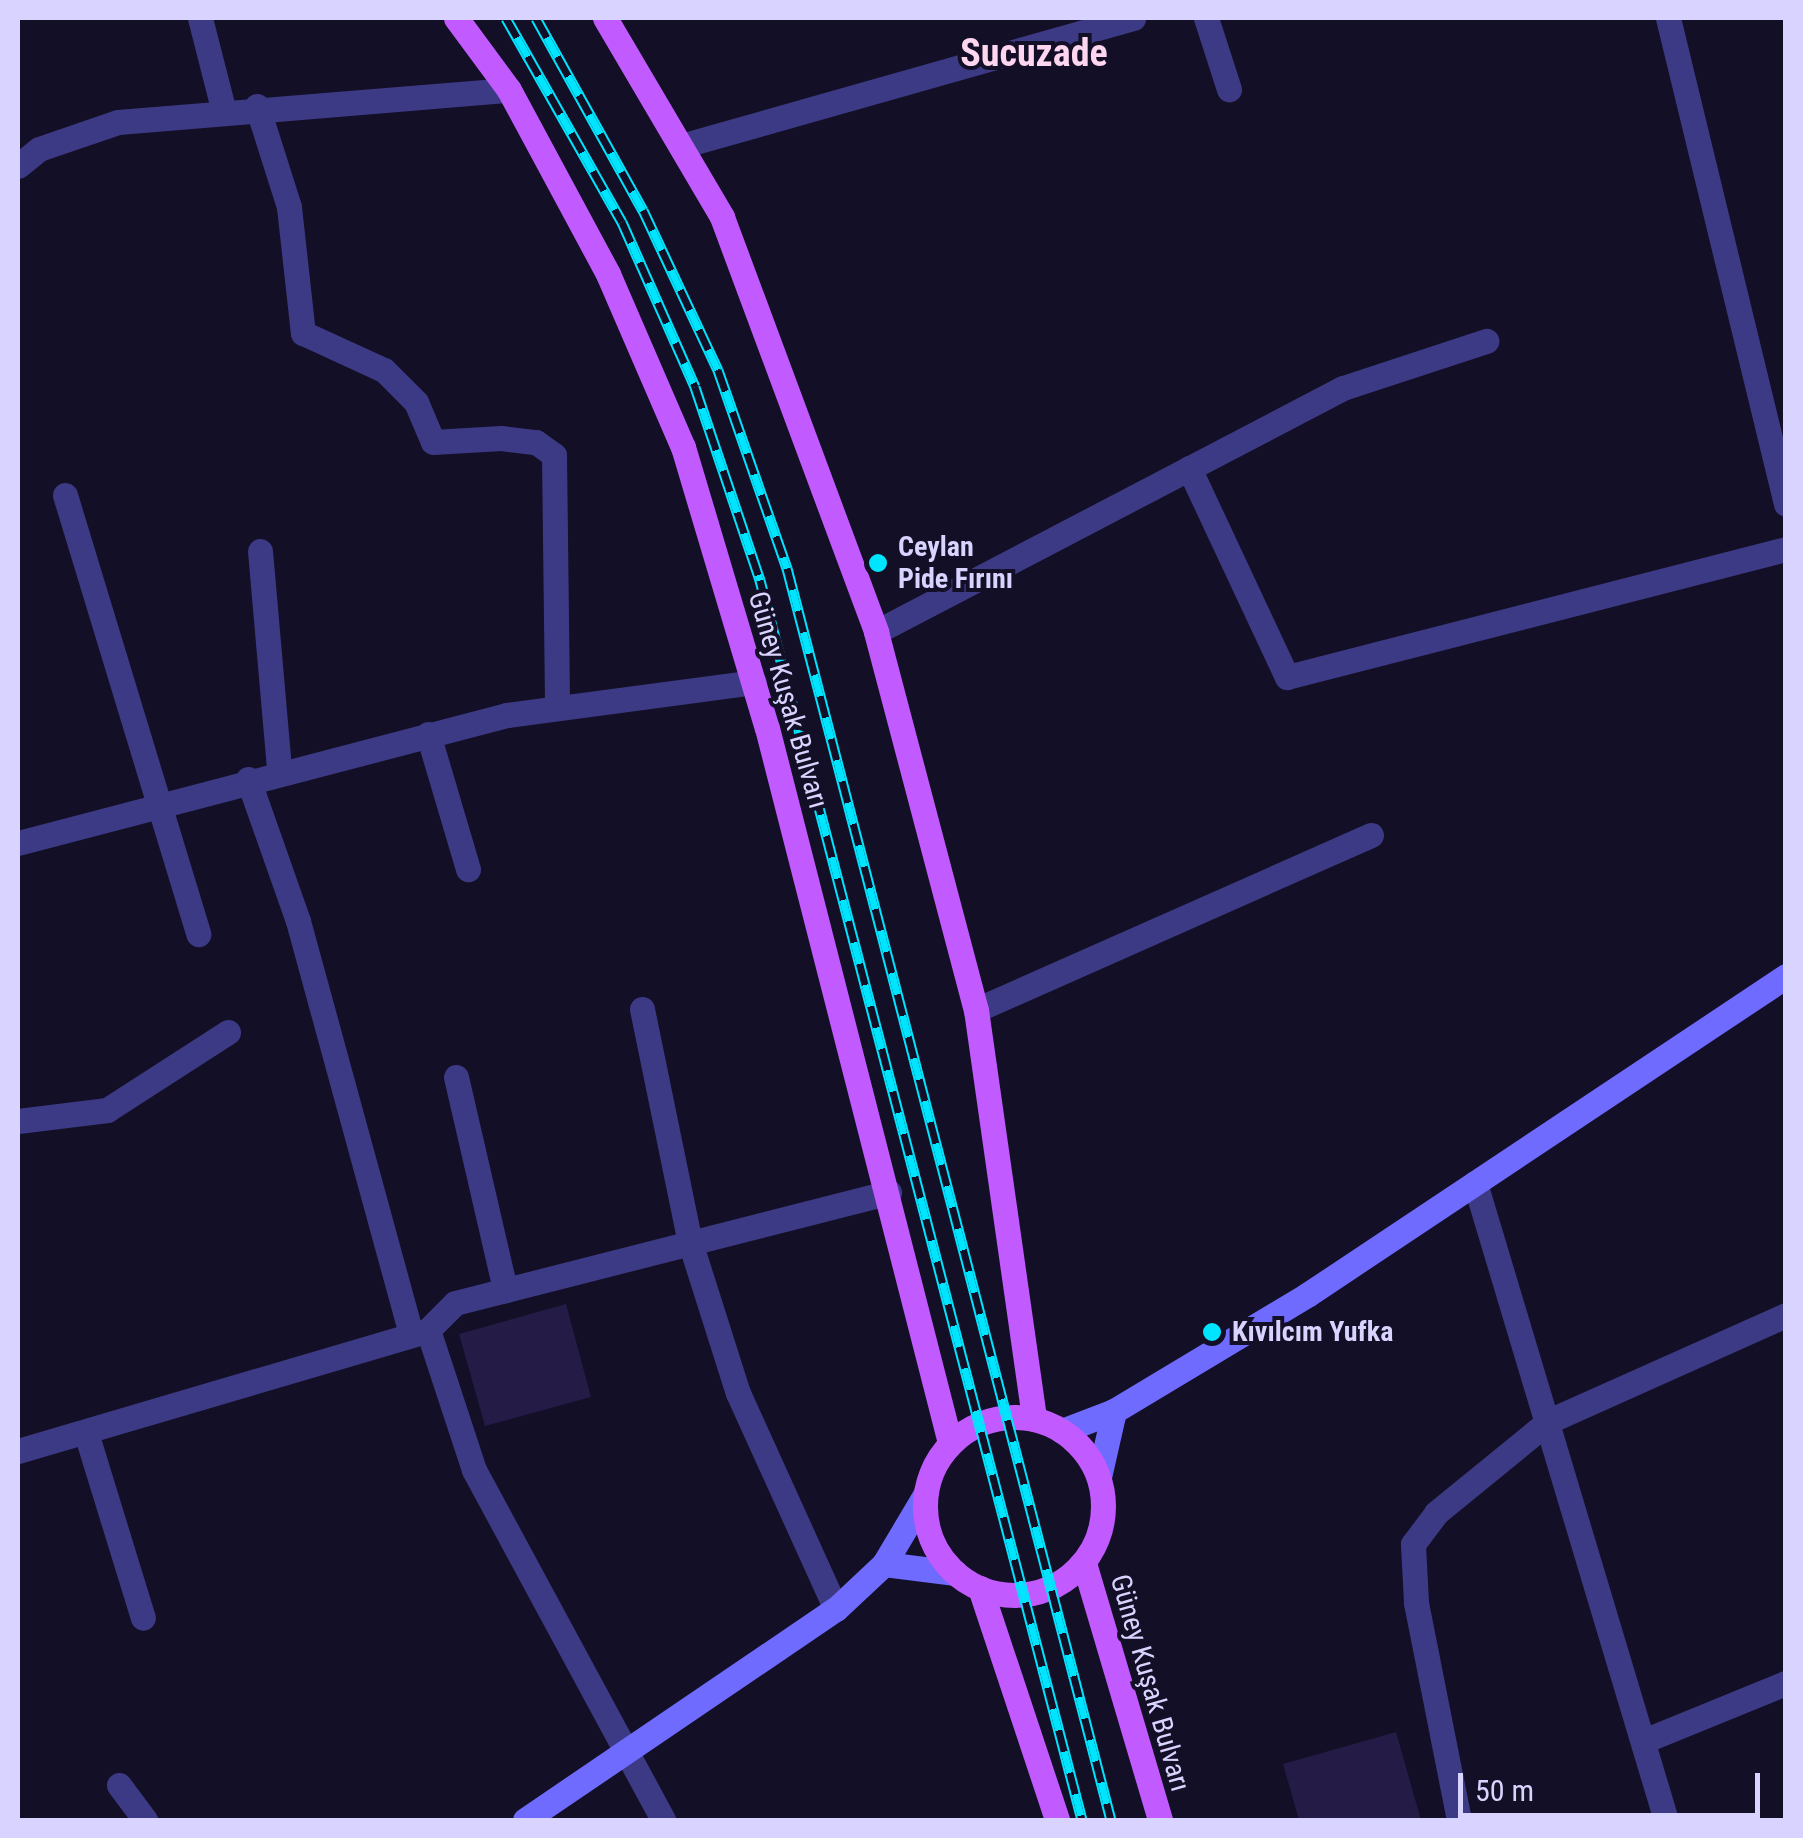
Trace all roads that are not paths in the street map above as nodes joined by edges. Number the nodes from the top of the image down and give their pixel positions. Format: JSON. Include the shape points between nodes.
{"nodes":[{"id":1,"x":200,"y":18,"type":"edge"},
{"id":2,"x":456,"y":18,"type":"edge"},
{"id":3,"x":605,"y":18,"type":"edge"},
{"id":4,"x":1133,"y":18,"type":"edge"},
{"id":5,"x":1206,"y":18,"type":"edge"},
{"id":6,"x":1668,"y":18,"type":"edge"},
{"id":7,"x":1229,"y":89,"type":"dead end"},
{"id":8,"x":509,"y":90,"type":"junction"},
{"id":9,"x":257,"y":106,"type":"junction"},
{"id":10,"x":224,"y":108,"type":"junction"},
{"id":11,"x":681,"y":146,"type":"junction"},
{"id":12,"x":18,"y":166,"type":"edge"},
{"id":13,"x":1486,"y":341,"type":"dead end"},
{"id":14,"x":1189,"y":468,"type":"junction"},
{"id":15,"x":65,"y":495,"type":"dead end"},
{"id":16,"x":1786,"y":504,"type":"edge"},
{"id":17,"x":1786,"y":548,"type":"edge"},
{"id":18,"x":260,"y":551,"type":"dead end"},
{"id":19,"x":876,"y":632,"type":"junction"},
{"id":20,"x":754,"y":682,"type":"junction"},
{"id":21,"x":557,"y":708,"type":"junction"},
{"id":22,"x":428,"y":734,"type":"junction"},
{"id":23,"x":280,"y":770,"type":"junction"},
{"id":24,"x":248,"y":779,"type":"junction"},
{"id":25,"x":164,"y":802,"type":"junction"},
{"id":26,"x":1371,"y":834,"type":"dead end"},
{"id":27,"x":18,"y":843,"type":"edge"},
{"id":28,"x":468,"y":868,"type":"dead end"},
{"id":29,"x":198,"y":934,"type":"dead end"},
{"id":30,"x":1786,"y":976,"type":"edge"},
{"id":31,"x":642,"y":1009,"type":"dead end"},
{"id":32,"x":976,"y":1010,"type":"junction"},
{"id":33,"x":228,"y":1032,"type":"dead end"},
{"id":34,"x":456,"y":1077,"type":"dead end"},
{"id":35,"x":18,"y":1121,"type":"edge"},
{"id":36,"x":1475,"y":1183,"type":"junction"},
{"id":37,"x":889,"y":1192,"type":"junction"},
{"id":38,"x":690,"y":1242,"type":"junction"},
{"id":39,"x":506,"y":1290,"type":"junction"},
{"id":40,"x":1786,"y":1314,"type":"edge"},
{"id":41,"x":420,"y":1332,"type":"junction"},
{"id":42,"x":1114,"y":1411,"type":"junction"},
{"id":43,"x":1034,"y":1419,"type":"junction"},
{"id":44,"x":1548,"y":1421,"type":"junction"},
{"id":45,"x":1062,"y":1431,"type":"junction"},
{"id":46,"x":87,"y":1436,"type":"junction"},
{"id":47,"x":950,"y":1443,"type":"junction"},
{"id":48,"x":18,"y":1451,"type":"edge"},
{"id":49,"x":1099,"y":1477,"type":"junction"},
{"id":50,"x":925,"y":1495,"type":"junction"},
{"id":51,"x":1084,"y":1562,"type":"junction"},
{"id":52,"x":884,"y":1564,"type":"junction"},
{"id":53,"x":955,"y":1573,"type":"junction"},
{"id":54,"x":980,"y":1588,"type":"junction"},
{"id":55,"x":836,"y":1609,"type":"junction"},
{"id":56,"x":143,"y":1618,"type":"dead end"},
{"id":57,"x":1786,"y":1683,"type":"edge"},
{"id":58,"x":1646,"y":1740,"type":"junction"},
{"id":59,"x":630,"y":1748,"type":"junction"},
{"id":60,"x":119,"y":1785,"type":"dead end"},
{"id":61,"x":145,"y":1820,"type":"edge"},
{"id":62,"x":525,"y":1820,"type":"edge"},
{"id":63,"x":663,"y":1820,"type":"edge"},
{"id":64,"x":1057,"y":1820,"type":"edge"},
{"id":65,"x":1160,"y":1820,"type":"edge"},
{"id":66,"x":1458,"y":1820,"type":"edge"},
{"id":67,"x":1666,"y":1820,"type":"edge"}],
"edges":[{"from":1,"to":10,"type":"street"},
{"from":2,"to":8,"type":"main road","name":"Güney Kuşak Bulvarı"},
{"from":3,"to":11,"type":"main road"},
{"from":4,"to":11,"type":"street"},
{"from":5,"to":7,"type":"street"},
{"from":6,"to":16,"type":"street"},
{"from":8,"to":9,"type":"street"},
{"from":8,"to":20,"type":"main road","name":"Güney Kuşak Bulvarı","via":[[608,274],[684,447]]},
{"from":9,"to":10,"type":"street"},
{"from":9,"to":21,"type":"street","via":[[289,207],[303,333],[384,370],[416,402],[433,442],[536,442],[554,455]]},
{"from":10,"to":12,"type":"street","via":[[118,122],[39,149]]},
{"from":11,"to":19,"type":"main road","via":[[722,217]]},
{"from":13,"to":14,"type":"street","via":[[1343,388]]},
{"from":14,"to":17,"type":"street","via":[[1286,677]]},
{"from":14,"to":19,"type":"street"},
{"from":15,"to":25,"type":"street"},
{"from":18,"to":23,"type":"street"},
{"from":19,"to":32,"type":"main road"},
{"from":20,"to":21,"type":"street"},
{"from":20,"to":37,"type":"main road","name":"Güney Kuşak Bulvarı"},
{"from":21,"to":22,"type":"street"},
{"from":22,"to":23,"type":"street"},
{"from":22,"to":28,"type":"street"},
{"from":23,"to":24,"type":"street"},
{"from":24,"to":25,"type":"street"},
{"from":24,"to":41,"type":"street","via":[[298,921]]},
{"from":25,"to":27,"type":"street"},
{"from":25,"to":29,"type":"street"},
{"from":26,"to":32,"type":"street"},
{"from":30,"to":36,"type":"main road"},
{"from":31,"to":38,"type":"street"},
{"from":32,"to":43,"type":"main road"},
{"from":33,"to":35,"type":"street","via":[[107,1110]]},
{"from":34,"to":39,"type":"street"},
{"from":36,"to":42,"type":"main road"},
{"from":36,"to":44,"type":"street"},
{"from":37,"to":38,"type":"street"},
{"from":37,"to":47,"type":"main road","name":"Güney Kuşak Bulvarı"},
{"from":38,"to":39,"type":"street"},
{"from":38,"to":55,"type":"street","via":[[738,1393]]},
{"from":39,"to":41,"type":"street","via":[[455,1304]]},
{"from":40,"to":44,"type":"street"},
{"from":41,"to":46,"type":"street"},
{"from":41,"to":59,"type":"street","via":[[474,1470]]},
{"from":42,"to":45,"type":"main road"},
{"from":42,"to":49,"type":"main road"},
{"from":43,"to":45,"type":"main road"},
{"from":43,"to":47,"type":"main road","via":[[975,1426]]},
{"from":44,"to":58,"type":"street"},
{"from":44,"to":66,"type":"street","via":[[1436,1513],[1413,1544],[1416,1602]]},
{"from":45,"to":49,"type":"main road"},
{"from":46,"to":48,"type":"street"},
{"from":46,"to":56,"type":"street"},
{"from":47,"to":50,"type":"main road"},
{"from":49,"to":51,"type":"main road","via":[[1099,1536]]},
{"from":50,"to":52,"type":"main road"},
{"from":50,"to":53,"type":"main road","via":[[932,1537]]},
{"from":51,"to":54,"type":"main road","via":[[1036,1593]]},
{"from":51,"to":65,"type":"main road","name":"Güney Kuşak Bulvarı"},
{"from":52,"to":53,"type":"main road"},
{"from":52,"to":55,"type":"main road"},
{"from":53,"to":54,"type":"main road"},
{"from":54,"to":64,"type":"main road"},
{"from":55,"to":59,"type":"main road"},
{"from":57,"to":58,"type":"street"},
{"from":58,"to":67,"type":"street"},
{"from":59,"to":62,"type":"main road"},
{"from":59,"to":63,"type":"street"},
{"from":60,"to":61,"type":"street"}]}
